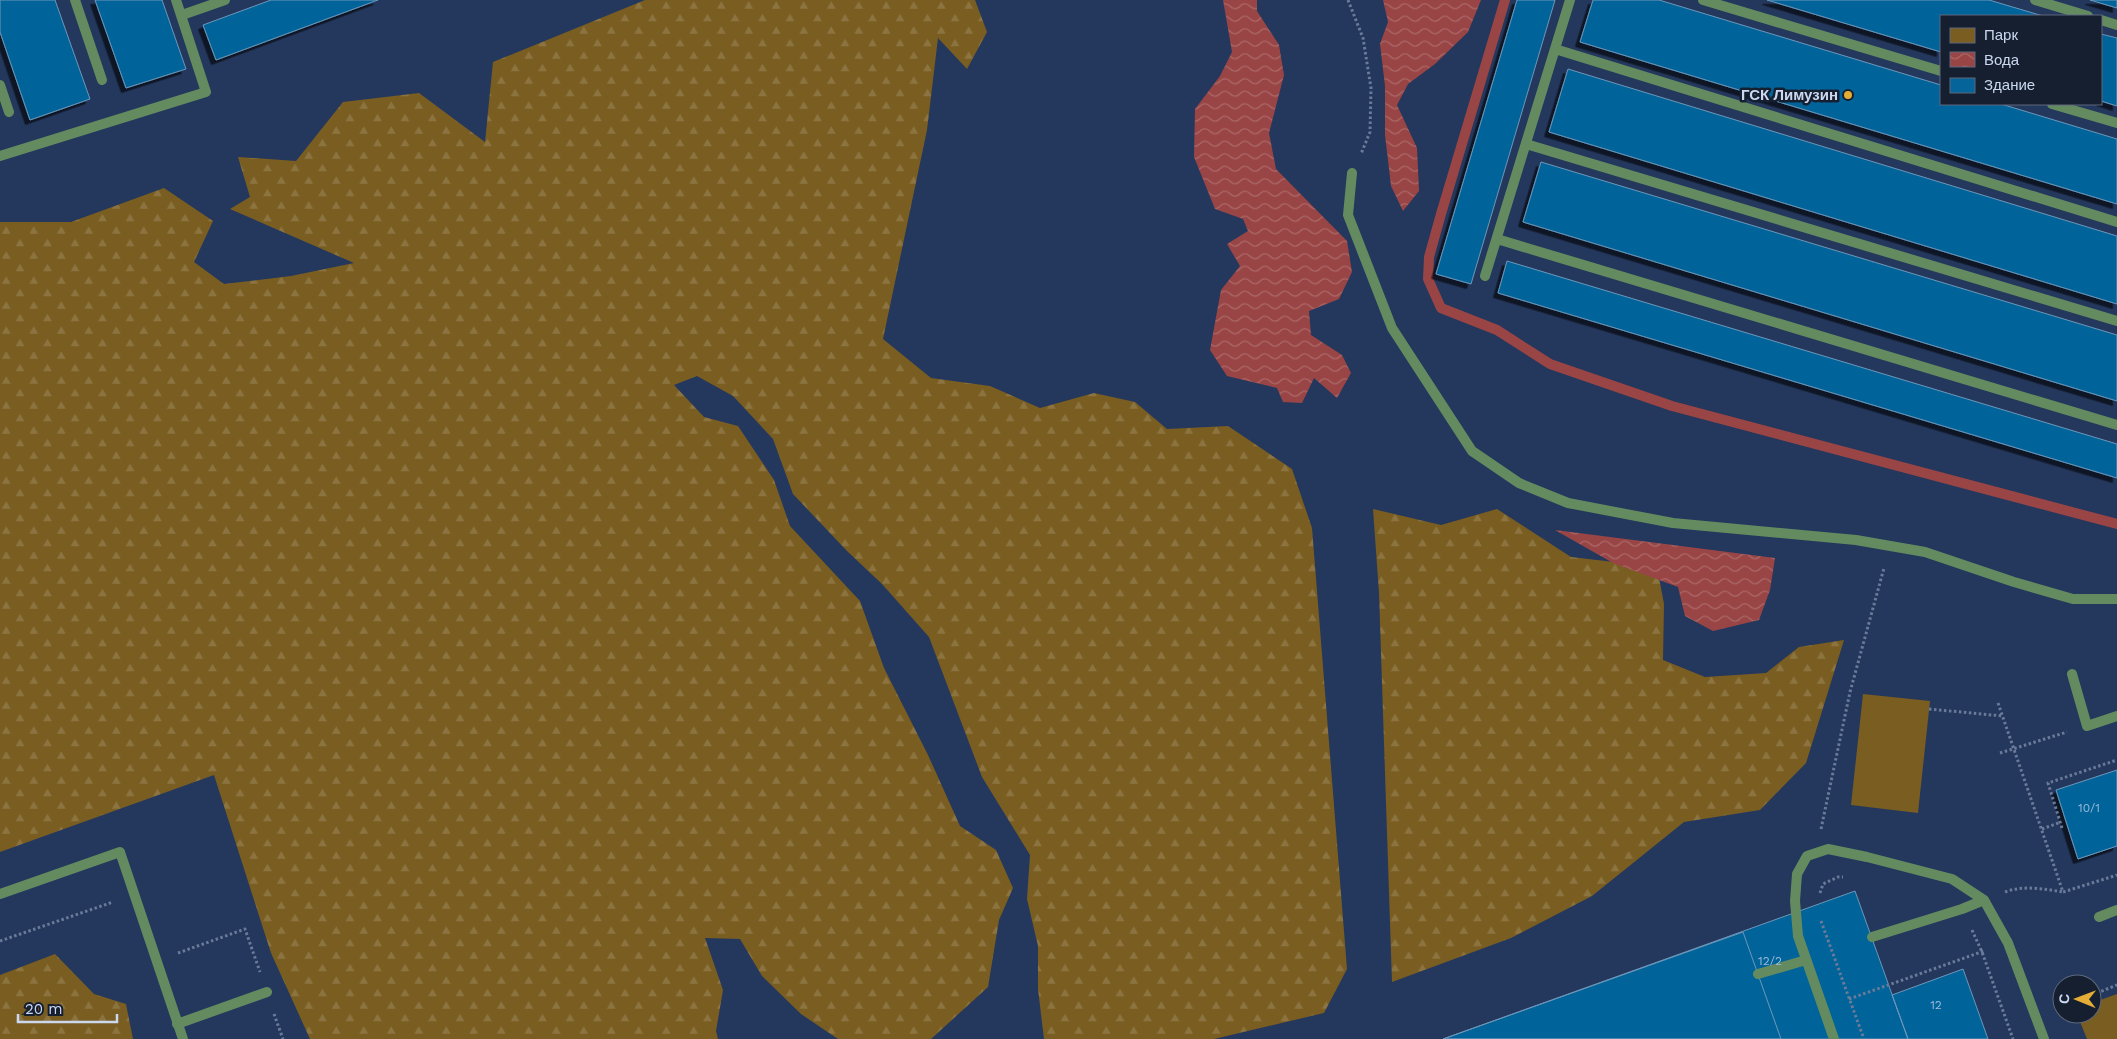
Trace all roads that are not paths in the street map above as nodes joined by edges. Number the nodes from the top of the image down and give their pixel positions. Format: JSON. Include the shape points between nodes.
{"nodes":[{"id":1,"x":75,"y":0,"type":"edge"},
{"id":2,"x":176,"y":0,"type":"edge"},
{"id":3,"x":226,"y":0,"type":"edge"},
{"id":4,"x":1570,"y":0,"type":"edge"},
{"id":5,"x":1703,"y":0,"type":"edge"},
{"id":6,"x":2035,"y":0,"type":"edge"},
{"id":7,"x":2085,"y":15,"type":"edge"},
{"id":8,"x":182,"y":16,"type":"junction"},
{"id":9,"x":2102,"y":20,"type":"edge"},
{"id":10,"x":2117,"y":25,"type":"edge"},
{"id":11,"x":1555,"y":49,"type":"junction"},
{"id":12,"x":1940,"y":71,"type":"edge"},
{"id":13,"x":102,"y":80,"type":"dead end"},
{"id":14,"x":0,"y":85,"type":"edge"},
{"id":15,"x":2055,"y":105,"type":"edge"},
{"id":16,"x":9,"y":112,"type":"dead end"},
{"id":17,"x":2117,"y":123,"type":"edge"},
{"id":18,"x":1526,"y":144,"type":"junction"},
{"id":19,"x":0,"y":156,"type":"edge"},
{"id":20,"x":1352,"y":174,"type":"road end"},
{"id":21,"x":2117,"y":222,"type":"edge"},
{"id":22,"x":1497,"y":239,"type":"junction"},
{"id":23,"x":1485,"y":276,"type":"dead end"},
{"id":24,"x":2117,"y":322,"type":"edge"},
{"id":25,"x":2117,"y":424,"type":"edge"},
{"id":26,"x":2117,"y":599,"type":"edge"},
{"id":27,"x":2072,"y":674,"type":"dead end"},
{"id":28,"x":2117,"y":716,"type":"edge"},
{"id":29,"x":0,"y":894,"type":"edge"},
{"id":30,"x":1984,"y":900,"type":"junction"},
{"id":31,"x":2117,"y":910,"type":"edge"},
{"id":32,"x":2099,"y":916,"type":"dead end"},
{"id":33,"x":1872,"y":937,"type":"dead end"},
{"id":34,"x":1806,"y":960,"type":"junction"},
{"id":35,"x":1758,"y":974,"type":"dead end"},
{"id":36,"x":267,"y":992,"type":"road end"},
{"id":37,"x":177,"y":1024,"type":"junction"},
{"id":38,"x":182,"y":1039,"type":"edge"},
{"id":39,"x":1834,"y":1039,"type":"edge"},
{"id":40,"x":2044,"y":1039,"type":"edge"}],
"edges":[{"from":1,"to":13,"type":"lane"},
{"from":2,"to":8,"type":"lane"},
{"from":3,"to":8,"type":"lane"},
{"from":4,"to":11,"type":"lane"},
{"from":5,"to":12,"type":"lane"},
{"from":6,"to":7,"type":"lane"},
{"from":8,"to":19,"type":"lane","via":[[206,92]]},
{"from":9,"to":10,"type":"lane"},
{"from":11,"to":18,"type":"lane"},
{"from":11,"to":21,"type":"lane"},
{"from":14,"to":16,"type":"lane"},
{"from":15,"to":17,"type":"lane"},
{"from":18,"to":22,"type":"lane"},
{"from":18,"to":24,"type":"lane"},
{"from":20,"to":26,"type":"lane","via":[[1348,215],[1392,328],[1472,451],[1518,484],[1568,503],[1673,523],[1856,540],[1925,552],[2073,599]]},
{"from":22,"to":23,"type":"lane"},
{"from":22,"to":25,"type":"lane"},
{"from":27,"to":28,"type":"lane","via":[[2087,726]]},
{"from":29,"to":37,"type":"lane","via":[[120,852]]},
{"from":30,"to":33,"type":"lane"},
{"from":30,"to":34,"type":"lane","via":[[1952,879],[1828,849],[1807,856],[1797,874],[1795,901],[1798,936]]},
{"from":30,"to":40,"type":"lane","via":[[2008,943]]},
{"from":31,"to":32,"type":"lane"},
{"from":34,"to":35,"type":"lane"},
{"from":34,"to":39,"type":"lane"},
{"from":36,"to":37,"type":"lane"},
{"from":37,"to":38,"type":"lane"}]}
